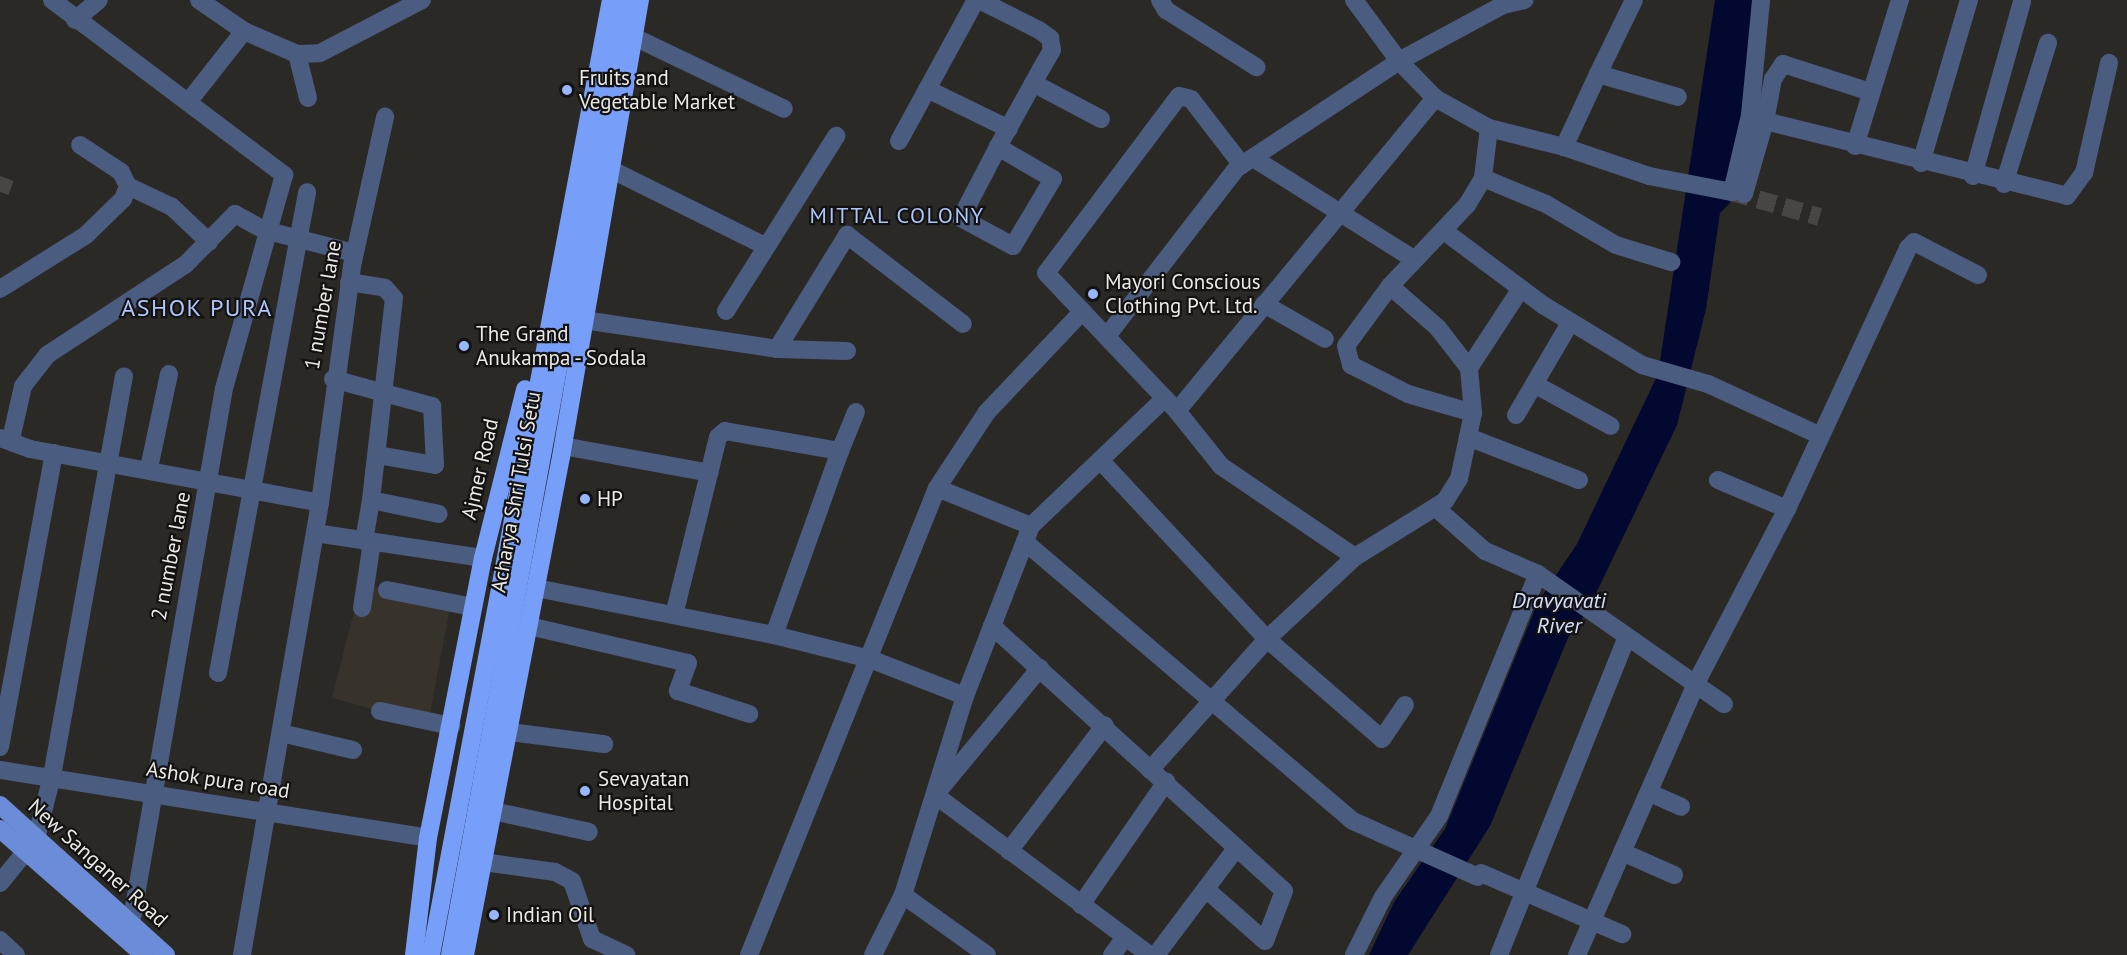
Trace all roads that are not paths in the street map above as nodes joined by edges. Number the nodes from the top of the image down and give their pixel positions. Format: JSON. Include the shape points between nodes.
{"nodes":[{"id":1,"x":52,"y":0,"type":"edge"},
{"id":2,"x":99,"y":0,"type":"edge"},
{"id":3,"x":199,"y":0,"type":"edge"},
{"id":4,"x":422,"y":0,"type":"edge"},
{"id":5,"x":611,"y":0,"type":"edge"},
{"id":6,"x":626,"y":0,"type":"edge"},
{"id":7,"x":640,"y":0,"type":"edge"},
{"id":8,"x":977,"y":0,"type":"edge"},
{"id":9,"x":1160,"y":0,"type":"edge"},
{"id":10,"x":1354,"y":0,"type":"edge"},
{"id":11,"x":1524,"y":0,"type":"edge"},
{"id":12,"x":1634,"y":0,"type":"edge"},
{"id":13,"x":1761,"y":0,"type":"edge"},
{"id":14,"x":1900,"y":0,"type":"edge"},
{"id":15,"x":1969,"y":0,"type":"edge"},
{"id":16,"x":2022,"y":2,"type":"dead end"},
{"id":17,"x":75,"y":20,"type":"junction"},
{"id":18,"x":244,"y":31,"type":"junction"},
{"id":19,"x":634,"y":37,"type":"junction"},
{"id":20,"x":2048,"y":43,"type":"dead end"},
{"id":21,"x":297,"y":54,"type":"junction"},
{"id":22,"x":1399,"y":61,"type":"junction"},
{"id":23,"x":2109,"y":63,"type":"dead end"},
{"id":24,"x":1256,"y":67,"type":"dead end"},
{"id":25,"x":1598,"y":74,"type":"junction"},
{"id":26,"x":1033,"y":83,"type":"junction"},
{"id":27,"x":927,"y":88,"type":"junction"},
{"id":28,"x":1871,"y":92,"type":"junction"},
{"id":29,"x":308,"y":98,"type":"dead end"},
{"id":30,"x":1435,"y":98,"type":"junction"},
{"id":31,"x":1678,"y":98,"type":"dead end"},
{"id":32,"x":189,"y":101,"type":"junction"},
{"id":33,"x":784,"y":109,"type":"dead end"},
{"id":34,"x":385,"y":117,"type":"dead end"},
{"id":35,"x":1757,"y":118,"type":"junction"},
{"id":36,"x":1101,"y":119,"type":"dead end"},
{"id":37,"x":1489,"y":128,"type":"junction"},
{"id":38,"x":1009,"y":129,"type":"junction"},
{"id":39,"x":836,"y":136,"type":"dead end"},
{"id":40,"x":899,"y":141,"type":"dead end"},
{"id":41,"x":80,"y":146,"type":"dead end"},
{"id":42,"x":1855,"y":146,"type":"junction"},
{"id":43,"x":998,"y":147,"type":"junction"},
{"id":44,"x":1564,"y":147,"type":"junction"},
{"id":45,"x":1248,"y":162,"type":"junction"},
{"id":46,"x":1921,"y":163,"type":"junction"},
{"id":47,"x":610,"y":169,"type":"junction"},
{"id":48,"x":1973,"y":176,"type":"junction"},
{"id":49,"x":1483,"y":178,"type":"junction"},
{"id":50,"x":2004,"y":184,"type":"junction"},
{"id":51,"x":128,"y":186,"type":"junction"},
{"id":52,"x":307,"y":192,"type":"dead end"},
{"id":53,"x":1343,"y":212,"type":"junction"},
{"id":54,"x":264,"y":230,"type":"junction"},
{"id":55,"x":1444,"y":231,"type":"junction"},
{"id":56,"x":298,"y":241,"type":"junction"},
{"id":57,"x":209,"y":242,"type":"junction"},
{"id":58,"x":763,"y":245,"type":"junction"},
{"id":59,"x":354,"y":253,"type":"junction"},
{"id":60,"x":1412,"y":258,"type":"junction"},
{"id":61,"x":1671,"y":262,"type":"dead end"},
{"id":62,"x":1978,"y":275,"type":"dead end"},
{"id":63,"x":349,"y":282,"type":"junction"},
{"id":64,"x":1390,"y":286,"type":"junction"},
{"id":65,"x":0,"y":289,"type":"edge"},
{"id":66,"x":1520,"y":290,"type":"junction"},
{"id":67,"x":1264,"y":304,"type":"junction"},
{"id":68,"x":726,"y":310,"type":"dead end"},
{"id":69,"x":1083,"y":311,"type":"junction"},
{"id":70,"x":584,"y":320,"type":"junction"},
{"id":71,"x":1570,"y":323,"type":"junction"},
{"id":72,"x":963,"y":324,"type":"dead end"},
{"id":73,"x":1107,"y":336,"type":"junction"},
{"id":74,"x":1325,"y":339,"type":"dead end"},
{"id":75,"x":777,"y":349,"type":"junction"},
{"id":76,"x":847,"y":351,"type":"dead end"},
{"id":77,"x":1469,"y":368,"type":"junction"},
{"id":78,"x":169,"y":374,"type":"dead end"},
{"id":79,"x":124,"y":376,"type":"dead end"},
{"id":80,"x":333,"y":379,"type":"junction"},
{"id":81,"x":1536,"y":385,"type":"junction"},
{"id":82,"x":534,"y":388,"type":"junction"},
{"id":83,"x":383,"y":391,"type":"junction"},
{"id":84,"x":1171,"y":405,"type":"junction"},
{"id":85,"x":856,"y":412,"type":"dead end"},
{"id":86,"x":1473,"y":413,"type":"junction"},
{"id":87,"x":1516,"y":415,"type":"dead end"},
{"id":88,"x":1611,"y":426,"type":"dead end"},
{"id":89,"x":1821,"y":436,"type":"junction"},
{"id":90,"x":1468,"y":437,"type":"junction"},
{"id":91,"x":5,"y":439,"type":"edge"},
{"id":92,"x":563,"y":446,"type":"junction"},
{"id":93,"x":840,"y":451,"type":"junction"},
{"id":94,"x":54,"y":453,"type":"junction"},
{"id":95,"x":377,"y":455,"type":"junction"},
{"id":96,"x":110,"y":460,"type":"junction"},
{"id":97,"x":1100,"y":460,"type":"junction"},
{"id":98,"x":149,"y":468,"type":"junction"},
{"id":99,"x":710,"y":473,"type":"junction"},
{"id":100,"x":208,"y":479,"type":"junction"},
{"id":101,"x":1579,"y":480,"type":"dead end"},
{"id":102,"x":1718,"y":480,"type":"dead end"},
{"id":103,"x":253,"y":488,"type":"junction"},
{"id":104,"x":938,"y":488,"type":"junction"},
{"id":105,"x":371,"y":500,"type":"junction"},
{"id":106,"x":320,"y":503,"type":"junction"},
{"id":107,"x":1436,"y":508,"type":"junction"},
{"id":108,"x":1787,"y":509,"type":"junction"},
{"id":109,"x":439,"y":514,"type":"dead end"},
{"id":110,"x":315,"y":533,"type":"junction"},
{"id":111,"x":1028,"y":534,"type":"junction"},
{"id":112,"x":368,"y":541,"type":"junction"},
{"id":113,"x":1355,"y":557,"type":"junction"},
{"id":114,"x":483,"y":558,"type":"junction"},
{"id":115,"x":1538,"y":574,"type":"junction"},
{"id":116,"x":536,"y":588,"type":"junction"},
{"id":117,"x":387,"y":590,"type":"dead end"},
{"id":118,"x":473,"y":607,"type":"junction"},
{"id":119,"x":362,"y":608,"type":"dead end"},
{"id":120,"x":674,"y":615,"type":"junction"},
{"id":121,"x":529,"y":626,"type":"junction"},
{"id":122,"x":993,"y":626,"type":"junction"},
{"id":123,"x":774,"y":634,"type":"junction"},
{"id":124,"x":1267,"y":639,"type":"junction"},
{"id":125,"x":1626,"y":639,"type":"junction"},
{"id":126,"x":870,"y":659,"type":"junction"},
{"id":127,"x":1040,"y":668,"type":"junction"},
{"id":128,"x":218,"y":673,"type":"dead end"},
{"id":129,"x":1697,"y":681,"type":"junction"},
{"id":130,"x":965,"y":696,"type":"junction"},
{"id":131,"x":1209,"y":699,"type":"junction"},
{"id":132,"x":1724,"y":704,"type":"dead end"},
{"id":133,"x":1405,"y":705,"type":"dead end"},
{"id":134,"x":380,"y":711,"type":"dead end"},
{"id":135,"x":749,"y":714,"type":"dead end"},
{"id":136,"x":1105,"y":725,"type":"junction"},
{"id":137,"x":451,"y":726,"type":"junction"},
{"id":138,"x":510,"y":732,"type":"junction"},
{"id":139,"x":281,"y":733,"type":"junction"},
{"id":140,"x":604,"y":744,"type":"dead end"},
{"id":141,"x":0,"y":747,"type":"edge"},
{"id":142,"x":353,"y":750,"type":"dead end"},
{"id":143,"x":0,"y":770,"type":"edge"},
{"id":144,"x":1150,"y":770,"type":"junction"},
{"id":145,"x":52,"y":776,"type":"junction"},
{"id":146,"x":1166,"y":782,"type":"junction"},
{"id":147,"x":153,"y":792,"type":"junction"},
{"id":148,"x":1650,"y":793,"type":"junction"},
{"id":149,"x":934,"y":795,"type":"junction"},
{"id":150,"x":0,"y":805,"type":"edge"},
{"id":151,"x":1681,"y":807,"type":"dead end"},
{"id":152,"x":265,"y":810,"type":"junction"},
{"id":153,"x":493,"y":811,"type":"junction"},
{"id":154,"x":0,"y":829,"type":"edge"},
{"id":155,"x":589,"y":832,"type":"dead end"},
{"id":156,"x":428,"y":838,"type":"junction"},
{"id":157,"x":31,"y":846,"type":"junction"},
{"id":158,"x":1415,"y":850,"type":"junction"},
{"id":159,"x":1009,"y":851,"type":"junction"},
{"id":160,"x":1234,"y":851,"type":"junction"},
{"id":161,"x":1622,"y":852,"type":"junction"},
{"id":162,"x":483,"y":862,"type":"junction"},
{"id":163,"x":1674,"y":875,"type":"dead end"},
{"id":164,"x":0,"y":883,"type":"edge"},
{"id":165,"x":1207,"y":891,"type":"junction"},
{"id":166,"x":1528,"y":894,"type":"junction"},
{"id":167,"x":903,"y":895,"type":"junction"},
{"id":168,"x":1081,"y":905,"type":"junction"},
{"id":169,"x":1592,"y":922,"type":"junction"},
{"id":170,"x":131,"y":924,"type":"junction"},
{"id":171,"x":1622,"y":934,"type":"dead end"},
{"id":172,"x":1125,"y":937,"type":"junction"},
{"id":173,"x":0,"y":940,"type":"edge"},
{"id":174,"x":16,"y":955,"type":"edge"},
{"id":175,"x":144,"y":955,"type":"edge"},
{"id":176,"x":166,"y":955,"type":"edge"},
{"id":177,"x":242,"y":955,"type":"edge"},
{"id":178,"x":414,"y":955,"type":"edge"},
{"id":179,"x":431,"y":955,"type":"edge"},
{"id":180,"x":450,"y":955,"type":"edge"},
{"id":181,"x":465,"y":955,"type":"edge"},
{"id":182,"x":626,"y":955,"type":"edge"},
{"id":183,"x":749,"y":955,"type":"edge"},
{"id":184,"x":873,"y":955,"type":"edge"},
{"id":185,"x":987,"y":955,"type":"edge"},
{"id":186,"x":1112,"y":955,"type":"edge"},
{"id":187,"x":1150,"y":955,"type":"edge"},
{"id":188,"x":1156,"y":955,"type":"edge"},
{"id":189,"x":1354,"y":955,"type":"edge"},
{"id":190,"x":1500,"y":955,"type":"edge"},
{"id":191,"x":1577,"y":955,"type":"edge"}],
"edges":[{"from":1,"to":17,"type":"street"},
{"from":2,"to":17,"type":"street"},
{"from":3,"to":18,"type":"street"},
{"from":4,"to":21,"type":"street","via":[[320,53]]},
{"from":5,"to":82,"type":"highway","name":"Ajmer Road"},
{"from":6,"to":180,"type":"highway","name":"Acharya Shri Tulsi Setu"},
{"from":7,"to":19,"type":"highway"},
{"from":8,"to":26,"type":"street","via":[[1050,38],[1052,50]]},
{"from":8,"to":27,"type":"street"},
{"from":9,"to":24,"type":"street","via":[[1166,10]]},
{"from":10,"to":22,"type":"street"},
{"from":11,"to":22,"type":"street","via":[[1503,5]]},
{"from":12,"to":25,"type":"street"},
{"from":13,"to":35,"type":"street"},
{"from":14,"to":28,"type":"street"},
{"from":15,"to":46,"type":"street"},
{"from":16,"to":48,"type":"street"},
{"from":17,"to":32,"type":"street"},
{"from":18,"to":21,"type":"street"},
{"from":18,"to":32,"type":"street"},
{"from":19,"to":33,"type":"street"},
{"from":19,"to":47,"type":"highway"},
{"from":20,"to":50,"type":"street"},
{"from":21,"to":29,"type":"street"},
{"from":22,"to":30,"type":"street"},
{"from":22,"to":45,"type":"street"},
{"from":23,"to":50,"type":"street","via":[[2077,190],[2056,197]]},
{"from":25,"to":31,"type":"street"},
{"from":25,"to":44,"type":"street"},
{"from":26,"to":36,"type":"street"},
{"from":26,"to":38,"type":"street"},
{"from":27,"to":38,"type":"street"},
{"from":27,"to":40,"type":"street"},
{"from":28,"to":35,"type":"street","via":[[1783,64]]},
{"from":28,"to":42,"type":"street"},
{"from":30,"to":37,"type":"street"},
{"from":30,"to":53,"type":"street"},
{"from":32,"to":54,"type":"street","name":"2 number lane","via":[[284,175]]},
{"from":34,"to":59,"type":"street","name":"1 number lane"},
{"from":35,"to":42,"type":"street"},
{"from":35,"to":44,"type":"street","via":[[1738,193],[1681,184]]},
{"from":37,"to":44,"type":"street"},
{"from":37,"to":49,"type":"street"},
{"from":38,"to":43,"type":"street"},
{"from":39,"to":58,"type":"street"},
{"from":41,"to":51,"type":"street","via":[[121,172]]},
{"from":42,"to":46,"type":"street"},
{"from":43,"to":43,"type":"street","via":[[961,218],[1013,246],[1053,179]]},
{"from":45,"to":53,"type":"street"},
{"from":45,"to":69,"type":"street","via":[[1191,99],[1179,96],[1167,105],[1050,264],[1050,280]]},
{"from":45,"to":73,"type":"street","via":[[1216,191]]},
{"from":46,"to":48,"type":"street"},
{"from":47,"to":58,"type":"street"},
{"from":47,"to":70,"type":"highway"},
{"from":48,"to":50,"type":"street"},
{"from":49,"to":55,"type":"street"},
{"from":49,"to":61,"type":"street","via":[[1546,204],[1616,245]]},
{"from":51,"to":57,"type":"street","via":[[172,207]]},
{"from":51,"to":65,"type":"street","via":[[123,199],[86,235]]},
{"from":52,"to":56,"type":"street"},
{"from":53,"to":60,"type":"street"},
{"from":53,"to":67,"type":"street"},
{"from":54,"to":56,"type":"street"},
{"from":54,"to":57,"type":"street","via":[[238,214]]},
{"from":54,"to":100,"type":"street","name":"2 number lane"},
{"from":55,"to":60,"type":"street"},
{"from":55,"to":66,"type":"street"},
{"from":56,"to":59,"type":"street"},
{"from":56,"to":103,"type":"street"},
{"from":57,"to":91,"type":"street","via":[[158,283],[47,355],[23,386]]},
{"from":58,"to":68,"type":"street"},
{"from":59,"to":63,"type":"street","name":"1 number lane"},
{"from":60,"to":64,"type":"street"},
{"from":62,"to":89,"type":"street","via":[[1914,242],[1908,248]]},
{"from":63,"to":80,"type":"street","name":"1 number lane"},
{"from":63,"to":83,"type":"street","via":[[385,288],[394,298]]},
{"from":64,"to":77,"type":"street","via":[[1438,328]]},
{"from":64,"to":86,"type":"street","via":[[1346,346],[1351,365],[1408,394]]},
{"from":66,"to":71,"type":"street"},
{"from":66,"to":77,"type":"street"},
{"from":67,"to":74,"type":"street"},
{"from":67,"to":84,"type":"street"},
{"from":69,"to":73,"type":"street"},
{"from":69,"to":104,"type":"street","via":[[987,412]]},
{"from":70,"to":75,"type":"street"},
{"from":70,"to":92,"type":"highway"},
{"from":71,"to":81,"type":"street"},
{"from":71,"to":89,"type":"street","via":[[1642,364],[1708,384]]},
{"from":72,"to":75,"type":"street","via":[[847,235]]},
{"from":73,"to":84,"type":"street"},
{"from":75,"to":76,"type":"street"},
{"from":77,"to":86,"type":"street"},
{"from":78,"to":98,"type":"street"},
{"from":79,"to":96,"type":"street"},
{"from":80,"to":83,"type":"street"},
{"from":80,"to":106,"type":"street","name":"1 number lane"},
{"from":81,"to":87,"type":"street"},
{"from":81,"to":88,"type":"street"},
{"from":82,"to":114,"type":"highway","name":"Ajmer Road","via":[[520,393]]},
{"from":82,"to":179,"type":"highway","name":"Acharya Shri Tulsi Setu"},
{"from":83,"to":95,"type":"street"},
{"from":83,"to":95,"type":"street","via":[[431,404],[436,463]]},
{"from":84,"to":97,"type":"street"},
{"from":84,"to":113,"type":"street","via":[[1221,466]]},
{"from":85,"to":93,"type":"street"},
{"from":86,"to":90,"type":"street"},
{"from":89,"to":108,"type":"street"},
{"from":90,"to":101,"type":"street"},
{"from":90,"to":107,"type":"street","via":[[1459,479]]},
{"from":91,"to":94,"type":"street"},
{"from":92,"to":99,"type":"street"},
{"from":92,"to":116,"type":"highway"},
{"from":93,"to":99,"type":"street","via":[[733,429],[718,437]]},
{"from":93,"to":123,"type":"street"},
{"from":94,"to":96,"type":"street"},
{"from":94,"to":141,"type":"street"},
{"from":95,"to":105,"type":"street"},
{"from":96,"to":98,"type":"street"},
{"from":96,"to":145,"type":"street"},
{"from":97,"to":111,"type":"street"},
{"from":97,"to":124,"type":"street"},
{"from":98,"to":100,"type":"street"},
{"from":99,"to":120,"type":"street"},
{"from":100,"to":103,"type":"street"},
{"from":100,"to":147,"type":"street","name":"2 number lane"},
{"from":102,"to":108,"type":"street"},
{"from":103,"to":106,"type":"street"},
{"from":103,"to":128,"type":"street"},
{"from":104,"to":111,"type":"street"},
{"from":104,"to":126,"type":"street"},
{"from":105,"to":109,"type":"street"},
{"from":105,"to":112,"type":"street"},
{"from":106,"to":110,"type":"street","name":"1 number lane"},
{"from":107,"to":113,"type":"street"},
{"from":107,"to":115,"type":"street","via":[[1485,550]]},
{"from":108,"to":129,"type":"street"},
{"from":110,"to":112,"type":"street"},
{"from":110,"to":139,"type":"street"},
{"from":111,"to":122,"type":"street"},
{"from":111,"to":131,"type":"street"},
{"from":112,"to":114,"type":"street"},
{"from":112,"to":119,"type":"street"},
{"from":113,"to":124,"type":"street"},
{"from":114,"to":118,"type":"highway","name":"Ajmer Road"},
{"from":115,"to":125,"type":"street"},
{"from":115,"to":158,"type":"street","via":[[1438,816]]},
{"from":116,"to":120,"type":"street"},
{"from":116,"to":121,"type":"highway"},
{"from":117,"to":118,"type":"street"},
{"from":118,"to":137,"type":"highway","name":"Ajmer Road"},
{"from":120,"to":123,"type":"street"},
{"from":121,"to":135,"type":"street","via":[[688,663],[678,691]]},
{"from":121,"to":138,"type":"highway"},
{"from":122,"to":127,"type":"street"},
{"from":122,"to":130,"type":"street"},
{"from":123,"to":126,"type":"street"},
{"from":124,"to":131,"type":"street"},
{"from":124,"to":133,"type":"street","via":[[1382,739]]},
{"from":125,"to":129,"type":"street"},
{"from":125,"to":166,"type":"street"},
{"from":126,"to":130,"type":"street"},
{"from":126,"to":183,"type":"street"},
{"from":127,"to":136,"type":"street"},
{"from":127,"to":149,"type":"street"},
{"from":129,"to":132,"type":"street"},
{"from":129,"to":148,"type":"street"},
{"from":130,"to":149,"type":"street"},
{"from":131,"to":144,"type":"street"},
{"from":131,"to":158,"type":"street","via":[[1353,821]]},
{"from":134,"to":137,"type":"street"},
{"from":136,"to":144,"type":"street"},
{"from":136,"to":159,"type":"street"},
{"from":137,"to":156,"type":"highway","name":"Ajmer Road"},
{"from":138,"to":140,"type":"street"},
{"from":138,"to":153,"type":"highway"},
{"from":139,"to":142,"type":"street"},
{"from":139,"to":152,"type":"street"},
{"from":143,"to":145,"type":"street","name":"Ashok pura road"},
{"from":144,"to":146,"type":"street"},
{"from":145,"to":147,"type":"street","name":"Ashok pura road"},
{"from":145,"to":157,"type":"street"},
{"from":146,"to":160,"type":"street"},
{"from":146,"to":168,"type":"street"},
{"from":147,"to":152,"type":"street","name":"Ashok pura road"},
{"from":147,"to":170,"type":"street","name":"2 number lane"},
{"from":148,"to":151,"type":"street"},
{"from":148,"to":161,"type":"street"},
{"from":149,"to":159,"type":"street"},
{"from":149,"to":167,"type":"street"},
{"from":150,"to":157,"type":"main road","name":"New Sanganer Road"},
{"from":152,"to":156,"type":"street","name":"Ashok pura road"},
{"from":152,"to":177,"type":"street"},
{"from":153,"to":155,"type":"street"},
{"from":153,"to":162,"type":"highway"},
{"from":154,"to":157,"type":"main road","name":"New Sanganer Road"},
{"from":156,"to":178,"type":"highway","name":"Ajmer Road"},
{"from":157,"to":164,"type":"street"},
{"from":157,"to":170,"type":"main road","name":"New Sanganer Road"},
{"from":157,"to":175,"type":"main road","name":"New Sanganer Road"},
{"from":158,"to":166,"type":"street"},
{"from":158,"to":189,"type":"street","via":[[1377,906]]},
{"from":159,"to":168,"type":"street"},
{"from":160,"to":165,"type":"street"},
{"from":160,"to":165,"type":"street","via":[[1284,891],[1265,941]]},
{"from":161,"to":163,"type":"street"},
{"from":161,"to":169,"type":"street"},
{"from":162,"to":181,"type":"highway"},
{"from":162,"to":182,"type":"street","via":[[555,872],[572,881],[592,939]]},
{"from":165,"to":188,"type":"street"},
{"from":166,"to":169,"type":"street"},
{"from":166,"to":190,"type":"street"},
{"from":167,"to":184,"type":"street"},
{"from":167,"to":185,"type":"street"},
{"from":168,"to":172,"type":"street"},
{"from":169,"to":171,"type":"street"},
{"from":169,"to":191,"type":"street"},
{"from":170,"to":176,"type":"main road","name":"New Sanganer Road"},
{"from":172,"to":186,"type":"street"},
{"from":172,"to":187,"type":"street"},
{"from":173,"to":174,"type":"street"}]}
